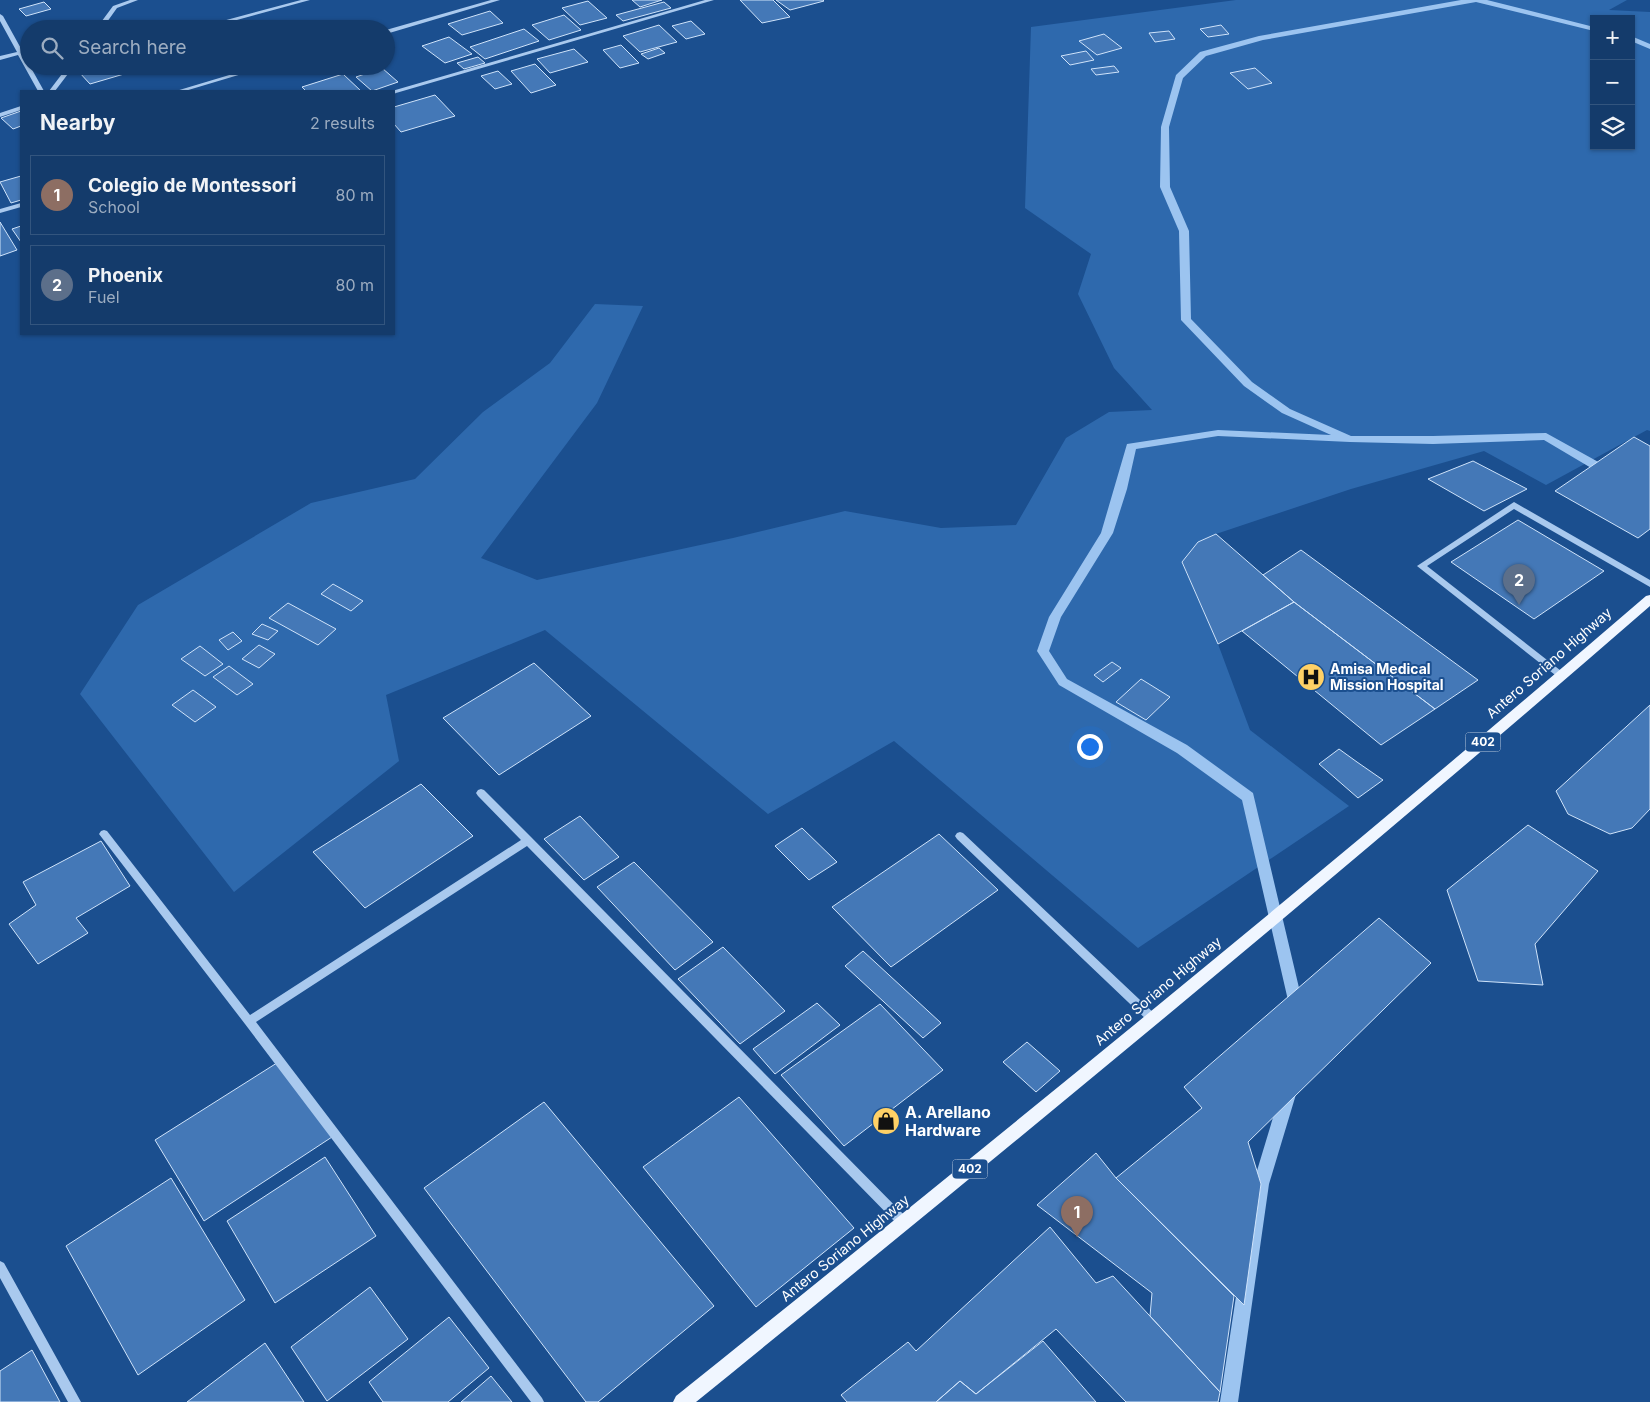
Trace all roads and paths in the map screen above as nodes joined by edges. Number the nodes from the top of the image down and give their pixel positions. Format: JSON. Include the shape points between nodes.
{"nodes":[{"id":1,"x":109,"y":0,"type":"edge"},
{"id":2,"x":135,"y":0,"type":"edge"},
{"id":3,"x":307,"y":0,"type":"edge"},
{"id":4,"x":497,"y":0,"type":"edge"},
{"id":5,"x":711,"y":0,"type":"edge"},
{"id":6,"x":115,"y":7,"type":"junction"},
{"id":7,"x":0,"y":18,"type":"edge"},
{"id":8,"x":105,"y":20,"type":"edge"},
{"id":9,"x":230,"y":20,"type":"edge"},
{"id":10,"x":395,"y":29,"type":"edge"},
{"id":11,"x":20,"y":53,"type":"joint"},
{"id":12,"x":0,"y":58,"type":"edge"},
{"id":13,"x":34,"y":75,"type":"edge"},
{"id":14,"x":64,"y":75,"type":"edge"},
{"id":15,"x":235,"y":75,"type":"edge"},
{"id":16,"x":41,"y":90,"type":"edge"},
{"id":17,"x":53,"y":90,"type":"edge"},
{"id":18,"x":182,"y":90,"type":"edge"},
{"id":19,"x":395,"y":92,"type":"edge"},
{"id":20,"x":20,"y":108,"type":"edge"},
{"id":21,"x":0,"y":115,"type":"edge"},
{"id":22,"x":20,"y":205,"type":"edge"},
{"id":23,"x":0,"y":211,"type":"edge"},
{"id":24,"x":1650,"y":584,"type":"edge"},
{"id":25,"x":1650,"y":599,"type":"edge"},
{"id":26,"x":1562,"y":676,"type":"junction"},
{"id":27,"x":481,"y":793,"type":"dead end"},
{"id":28,"x":104,"y":834,"type":"dead end"},
{"id":29,"x":960,"y":836,"type":"dead end"},
{"id":30,"x":528,"y":840,"type":"junction"},
{"id":31,"x":1153,"y":1019,"type":"junction"},
{"id":32,"x":249,"y":1021,"type":"junction"},
{"id":33,"x":904,"y":1223,"type":"junction"},
{"id":34,"x":0,"y":1267,"type":"edge"},
{"id":35,"x":75,"y":1402,"type":"edge"},
{"id":36,"x":538,"y":1402,"type":"edge"},
{"id":37,"x":682,"y":1402,"type":"edge"}],
"edges":[{"from":1,"to":6,"type":"street"},
{"from":2,"to":6,"type":"street"},
{"from":3,"to":9,"type":"street"},
{"from":4,"to":10,"type":"street"},
{"from":5,"to":19,"type":"street"},
{"from":6,"to":8,"type":"street"},
{"from":7,"to":11,"type":"street"},
{"from":11,"to":12,"type":"street"},
{"from":13,"to":16,"type":"street"},
{"from":14,"to":17,"type":"street"},
{"from":15,"to":18,"type":"street"},
{"from":20,"to":21,"type":"street"},
{"from":22,"to":23,"type":"street"},
{"from":24,"to":26,"type":"street","via":[[1514,505],[1421,566]]},
{"from":25,"to":26,"type":"main road","name":"Antero Soriano Highway","number":"402"},
{"from":26,"to":31,"type":"main road","name":"Antero Soriano Highway","number":"402"},
{"from":27,"to":30,"type":"street"},
{"from":28,"to":32,"type":"street"},
{"from":29,"to":31,"type":"street"},
{"from":30,"to":32,"type":"street"},
{"from":30,"to":33,"type":"street"},
{"from":31,"to":33,"type":"main road","name":"Antero Soriano Highway","number":"402"},
{"from":32,"to":36,"type":"street"},
{"from":33,"to":37,"type":"main road","name":"Antero Soriano Highway","number":"402"},
{"from":34,"to":35,"type":"street"}]}
